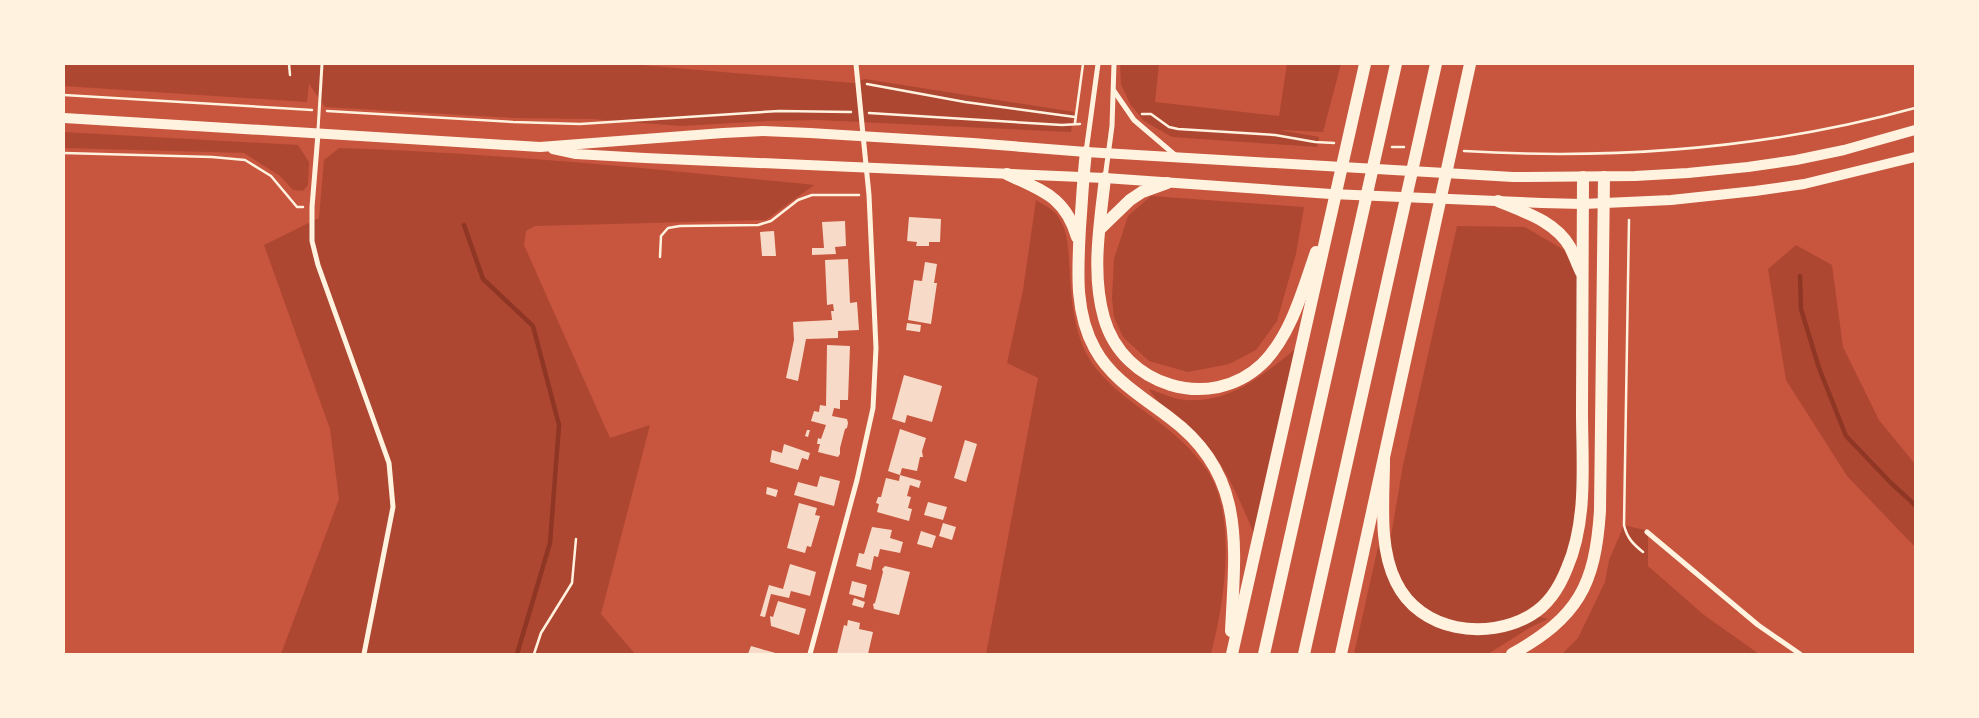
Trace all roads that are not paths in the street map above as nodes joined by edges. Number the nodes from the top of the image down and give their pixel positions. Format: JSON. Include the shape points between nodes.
{"nodes":[{"id":1,"x":322,"y":64,"type":"edge"},
{"id":2,"x":856,"y":64,"type":"edge"},
{"id":3,"x":1098,"y":64,"type":"edge"},
{"id":4,"x":1114,"y":64,"type":"edge"},
{"id":5,"x":1365,"y":64,"type":"edge"},
{"id":6,"x":1396,"y":64,"type":"edge"},
{"id":7,"x":1436,"y":64,"type":"edge"},
{"id":8,"x":1470,"y":64,"type":"edge"},
{"id":9,"x":1113,"y":90,"type":"junction"},
{"id":10,"x":64,"y":118,"type":"edge"},
{"id":11,"x":1915,"y":130,"type":"edge"},
{"id":12,"x":318,"y":133,"type":"junction"},
{"id":13,"x":540,"y":147,"type":"junction"},
{"id":14,"x":1086,"y":152,"type":"junction"},
{"id":15,"x":1107,"y":153,"type":"junction"},
{"id":16,"x":1177,"y":157,"type":"junction"},
{"id":17,"x":1915,"y":157,"type":"edge"},
{"id":18,"x":1006,"y":174,"type":"junction"},
{"id":19,"x":1083,"y":177,"type":"junction"},
{"id":20,"x":1583,"y":177,"type":"junction"},
{"id":21,"x":1604,"y":177,"type":"junction"},
{"id":22,"x":1105,"y":178,"type":"junction"},
{"id":23,"x":1167,"y":184,"type":"junction"},
{"id":24,"x":1498,"y":202,"type":"junction"},
{"id":25,"x":1603,"y":203,"type":"junction"},
{"id":26,"x":1583,"y":204,"type":"junction"},
{"id":27,"x":1100,"y":229,"type":"junction"},
{"id":28,"x":1324,"y":239,"type":"junction"},
{"id":29,"x":1079,"y":244,"type":"junction"},
{"id":30,"x":1584,"y":278,"type":"junction"},
{"id":31,"x":1384,"y":460,"type":"junction"},
{"id":32,"x":1646,"y":532,"type":"dead end"},
{"id":33,"x":364,"y":654,"type":"edge"},
{"id":34,"x":810,"y":654,"type":"edge"},
{"id":35,"x":1231,"y":654,"type":"edge"},
{"id":36,"x":1264,"y":654,"type":"edge"},
{"id":37,"x":1304,"y":654,"type":"edge"},
{"id":38,"x":1341,"y":654,"type":"edge"},
{"id":39,"x":1512,"y":654,"type":"edge"},
{"id":40,"x":1800,"y":654,"type":"edge"}],
"edges":[{"from":1,"to":12,"type":"lane"},
{"from":2,"to":34,"type":"street","via":[[869,195],[876,348],[873,408]]},
{"from":3,"to":14,"type":"street"},
{"from":4,"to":9,"type":"street"},
{"from":5,"to":28,"type":"highway"},
{"from":6,"to":36,"type":"highway"},
{"from":7,"to":37,"type":"highway"},
{"from":8,"to":31,"type":"highway"},
{"from":9,"to":15,"type":"street"},
{"from":9,"to":16,"type":"street","via":[[1134,120]]},
{"from":10,"to":12,"type":"main road"},
{"from":11,"to":21,"type":"main road","via":[[1796,160],[1688,173]]},
{"from":12,"to":13,"type":"main road"},
{"from":12,"to":33,"type":"street","via":[[312,241],[318,266],[389,463],[394,507]]},
{"from":13,"to":14,"type":"main road","via":[[763,131]]},
{"from":13,"to":18,"type":"main road","via":[[576,154]]},
{"from":14,"to":15,"type":"main road"},
{"from":14,"to":19,"type":"highway"},
{"from":15,"to":16,"type":"main road"},
{"from":15,"to":22,"type":"street"},
{"from":16,"to":20,"type":"main road","via":[[1513,177]]},
{"from":17,"to":25,"type":"main road","via":[[1804,184],[1755,192]]},
{"from":18,"to":19,"type":"main road"},
{"from":18,"to":29,"type":"highway","via":[[1051,196],[1062,206]]},
{"from":19,"to":22,"type":"main road"},
{"from":19,"to":29,"type":"highway"},
{"from":20,"to":21,"type":"main road"},
{"from":20,"to":26,"type":"highway"},
{"from":21,"to":25,"type":"highway"},
{"from":22,"to":23,"type":"main road"},
{"from":22,"to":27,"type":"highway"},
{"from":23,"to":24,"type":"main road"},
{"from":23,"to":27,"type":"highway","via":[[1142,192],[1130,200]]},
{"from":24,"to":26,"type":"main road"},
{"from":24,"to":30,"type":"highway","via":[[1540,219],[1555,229],[1569,246]]},
{"from":25,"to":26,"type":"main road"},
{"from":25,"to":39,"type":"highway","via":[[1600,510],[1594,558],[1580,596],[1564,618],[1531,644]]},
{"from":26,"to":30,"type":"highway"},
{"from":27,"to":28,"type":"highway","via":[[1099,291],[1104,319],[1114,339],[1126,358],[1144,373],[1168,385],[1190,389],[1212,389],[1231,383],[1262,364],[1289,323]]},
{"from":28,"to":35,"type":"highway"},
{"from":29,"to":35,"type":"highway","via":[[1080,304],[1096,350],[1131,389],[1174,420],[1198,443],[1222,479],[1228,495],[1235,548]]},
{"from":30,"to":31,"type":"highway","via":[[1581,502],[1576,540],[1567,568],[1552,596],[1532,615],[1490,629],[1472,630],[1437,621],[1406,598],[1388,563],[1384,538]]},
{"from":31,"to":38,"type":"highway"},
{"from":32,"to":40,"type":"street","via":[[1758,625]]}]}
